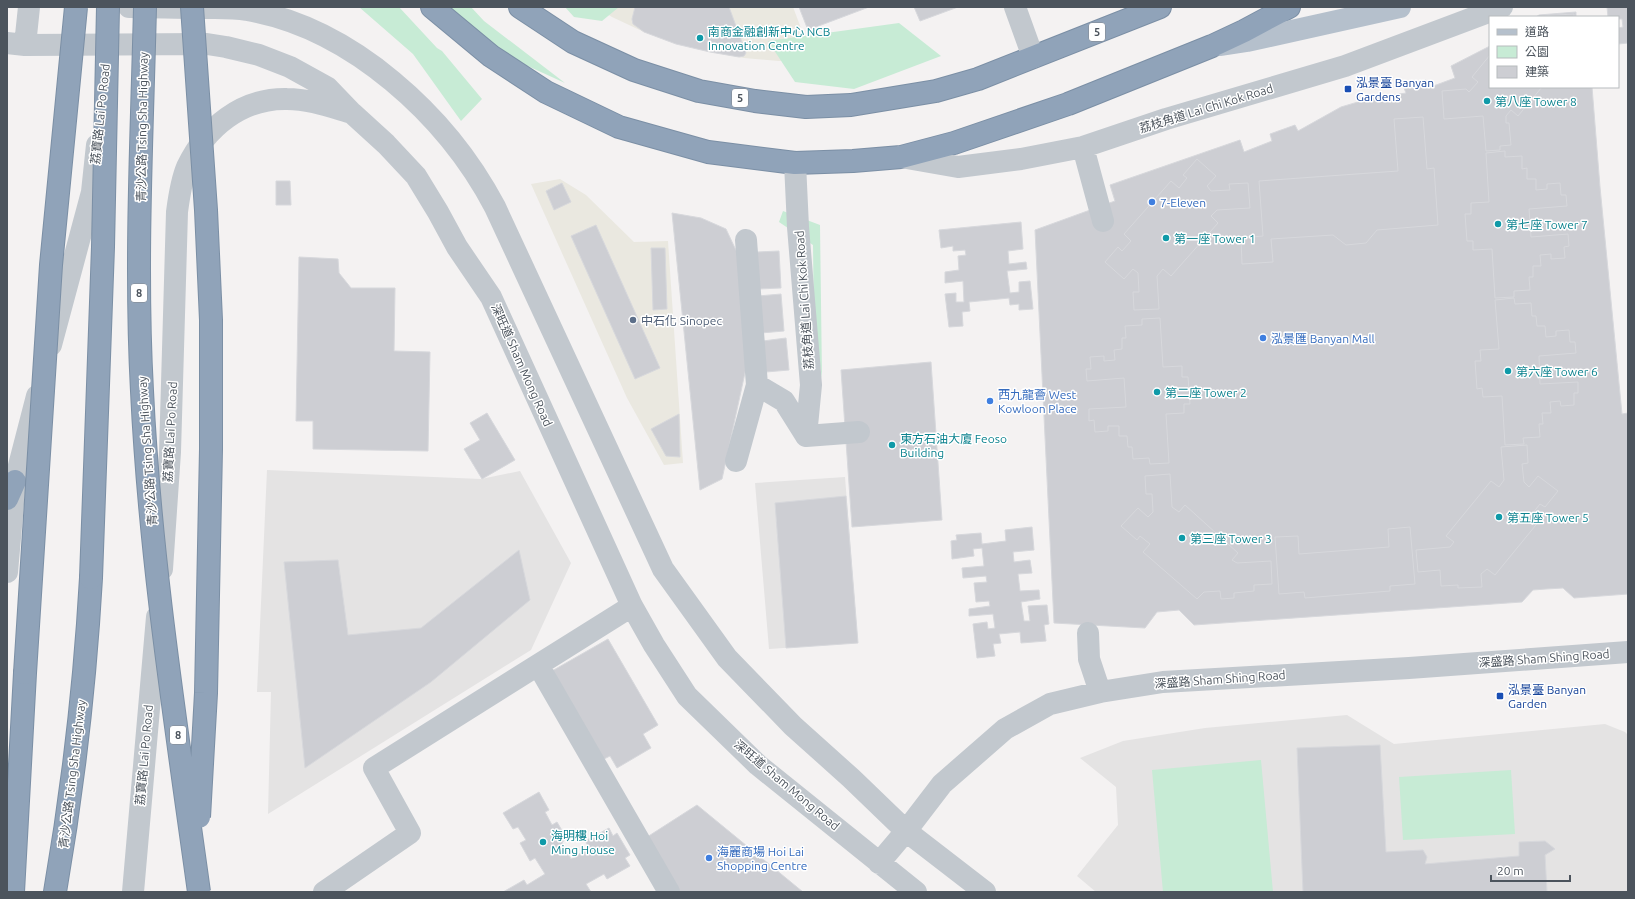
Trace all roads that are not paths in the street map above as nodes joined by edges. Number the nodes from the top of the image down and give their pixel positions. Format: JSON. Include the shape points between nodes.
{"nodes":[{"id":1,"x":29,"y":7,"type":"edge"},
{"id":2,"x":76,"y":7,"type":"edge"},
{"id":3,"x":108,"y":7,"type":"edge"},
{"id":4,"x":111,"y":7,"type":"edge"},
{"id":5,"x":129,"y":7,"type":"edge"},
{"id":6,"x":145,"y":7,"type":"edge"},
{"id":7,"x":192,"y":7,"type":"edge"},
{"id":8,"x":432,"y":7,"type":"edge"},
{"id":9,"x":520,"y":7,"type":"edge"},
{"id":10,"x":1015,"y":7,"type":"edge"},
{"id":11,"x":1160,"y":7,"type":"edge"},
{"id":12,"x":1289,"y":7,"type":"edge"},
{"id":13,"x":1400,"y":7,"type":"edge"},
{"id":14,"x":1502,"y":7,"type":"edge"},
{"id":15,"x":16,"y":44,"type":"edge"},
{"id":16,"x":108,"y":45,"type":"junction"},
{"id":17,"x":1212,"y":46,"type":"junction"},
{"id":18,"x":1033,"y":57,"type":"junction"},
{"id":19,"x":352,"y":113,"type":"junction"},
{"id":20,"x":1083,"y":147,"type":"junction"},
{"id":21,"x":901,"y":157,"type":"junction"},
{"id":22,"x":795,"y":163,"type":"junction"},
{"id":23,"x":1103,"y":221,"type":"dead end"},
{"id":24,"x":746,"y":240,"type":"dead end"},
{"id":25,"x":757,"y":385,"type":"junction"},
{"id":26,"x":859,"y":432,"type":"dead end"},
{"id":27,"x":806,"y":436,"type":"junction"},
{"id":28,"x":736,"y":462,"type":"dead end"},
{"id":29,"x":11,"y":490,"type":"edge"},
{"id":30,"x":7,"y":572,"type":"edge"},
{"id":31,"x":632,"y":606,"type":"junction"},
{"id":32,"x":1088,"y":633,"type":"dead end"},
{"id":33,"x":1628,"y":652,"type":"edge"},
{"id":34,"x":538,"y":665,"type":"junction"},
{"id":35,"x":1100,"y":692,"type":"junction"},
{"id":36,"x":906,"y":831,"type":"junction"},
{"id":37,"x":879,"y":862,"type":"junction"},
{"id":38,"x":13,"y":892,"type":"edge"},
{"id":39,"x":55,"y":892,"type":"edge"},
{"id":40,"x":133,"y":892,"type":"edge"},
{"id":41,"x":199,"y":892,"type":"edge"},
{"id":42,"x":324,"y":892,"type":"edge"},
{"id":43,"x":669,"y":892,"type":"edge"},
{"id":44,"x":916,"y":892,"type":"edge"},
{"id":45,"x":985,"y":892,"type":"edge"}],
"edges":[{"from":1,"to":15,"type":"street"},
{"from":2,"to":38,"type":"highway","bridge":true,"via":[[50,272]]},
{"from":3,"to":39,"type":"highway","name":"青沙公路 Tsing Sha Highway","bridge":true,"via":[[103,247],[91,586],[84,682]]},
{"from":4,"to":16,"type":"street","name":"荔寶路 Lai Po Road"},
{"from":5,"to":36,"type":"street","via":[[229,8],[290,20],[326,36],[368,64],[401,88],[430,116],[482,181],[663,569],[727,658],[792,726]]},
{"from":6,"to":41,"type":"highway","name":"青沙公路 Tsing Sha Highway","number":"8","bridge":true,"via":[[139,294],[144,430],[157,578]]},
{"from":7,"to":41,"type":"highway","bridge":true,"via":[[211,320],[206,693],[201,772]]},
{"from":8,"to":22,"type":"highway","name":"荔枝角道 Lai Chi Kok Road","via":[[491,56],[546,92],[619,127],[708,152]]},
{"from":9,"to":18,"type":"highway","number":"5","via":[[574,42],[634,70],[698,91],[806,107],[851,105],[936,91],[978,79]]},
{"from":10,"to":18,"type":"street"},
{"from":11,"to":18,"type":"highway","number":"5"},
{"from":12,"to":17,"type":"highway"},
{"from":13,"to":17,"type":"main road","name":"荔枝角道 Lai Chi Kok Road","via":[[1247,41]]},
{"from":14,"to":20,"type":"street","name":"荔枝角道 Lai Chi Kok Road","via":[[1346,66],[1166,119]]},
{"from":15,"to":16,"type":"street","name":"深旺道 Sham Mong Road"},
{"from":16,"to":19,"type":"street","name":"深旺道 Sham Mong Road","via":[[207,44],[259,55],[290,66],[328,88]]},
{"from":16,"to":29,"type":"street","name":"荔寶路 Lai Po Road","via":[[92,192]]},
{"from":17,"to":21,"type":"highway","name":"荔枝角道 Lai Chi Kok Road","via":[[1068,104]]},
{"from":19,"to":31,"type":"street","name":"深旺道 Sham Mong Road","via":[[416,176],[457,247],[491,297]]},
{"from":19,"to":40,"type":"street","name":"荔寶路 Lai Po Road","via":[[288,99],[264,100],[233,112],[221,121],[196,151],[187,168],[177,212],[165,531]]},
{"from":20,"to":21,"type":"street","name":"荔枝角道 Lai Chi Kok Road","via":[[1021,159],[958,167]]},
{"from":20,"to":23,"type":"street"},
{"from":21,"to":22,"type":"highway","name":"荔枝角道 Lai Chi Kok Road"},
{"from":22,"to":27,"type":"street","name":"荔枝角道 Lai Chi Kok Road","via":[[810,385]]},
{"from":24,"to":25,"type":"street"},
{"from":25,"to":27,"type":"street","via":[[784,401]]},
{"from":25,"to":28,"type":"street"},
{"from":26,"to":27,"type":"street"},
{"from":29,"to":30,"type":"street","name":"荔寶路 Lai Po Road"},
{"from":31,"to":34,"type":"street"},
{"from":31,"to":37,"type":"street","name":"深旺道 Sham Mong Road","via":[[688,696],[758,765]]},
{"from":32,"to":35,"type":"street","via":[[1089,659]]},
{"from":33,"to":35,"type":"street","name":"深盛路 Sham Shing Road","via":[[1163,682]]},
{"from":34,"to":42,"type":"street","via":[[374,768],[410,833]]},
{"from":34,"to":43,"type":"street"},
{"from":35,"to":36,"type":"street","name":"深盛路 Sham Shing Road","via":[[1050,704],[1005,729],[942,784]]},
{"from":36,"to":37,"type":"street","name":"深盛路 Sham Shing Road"},
{"from":36,"to":45,"type":"street"},
{"from":37,"to":44,"type":"street","name":"深旺道 Sham Mong Road"}]}
